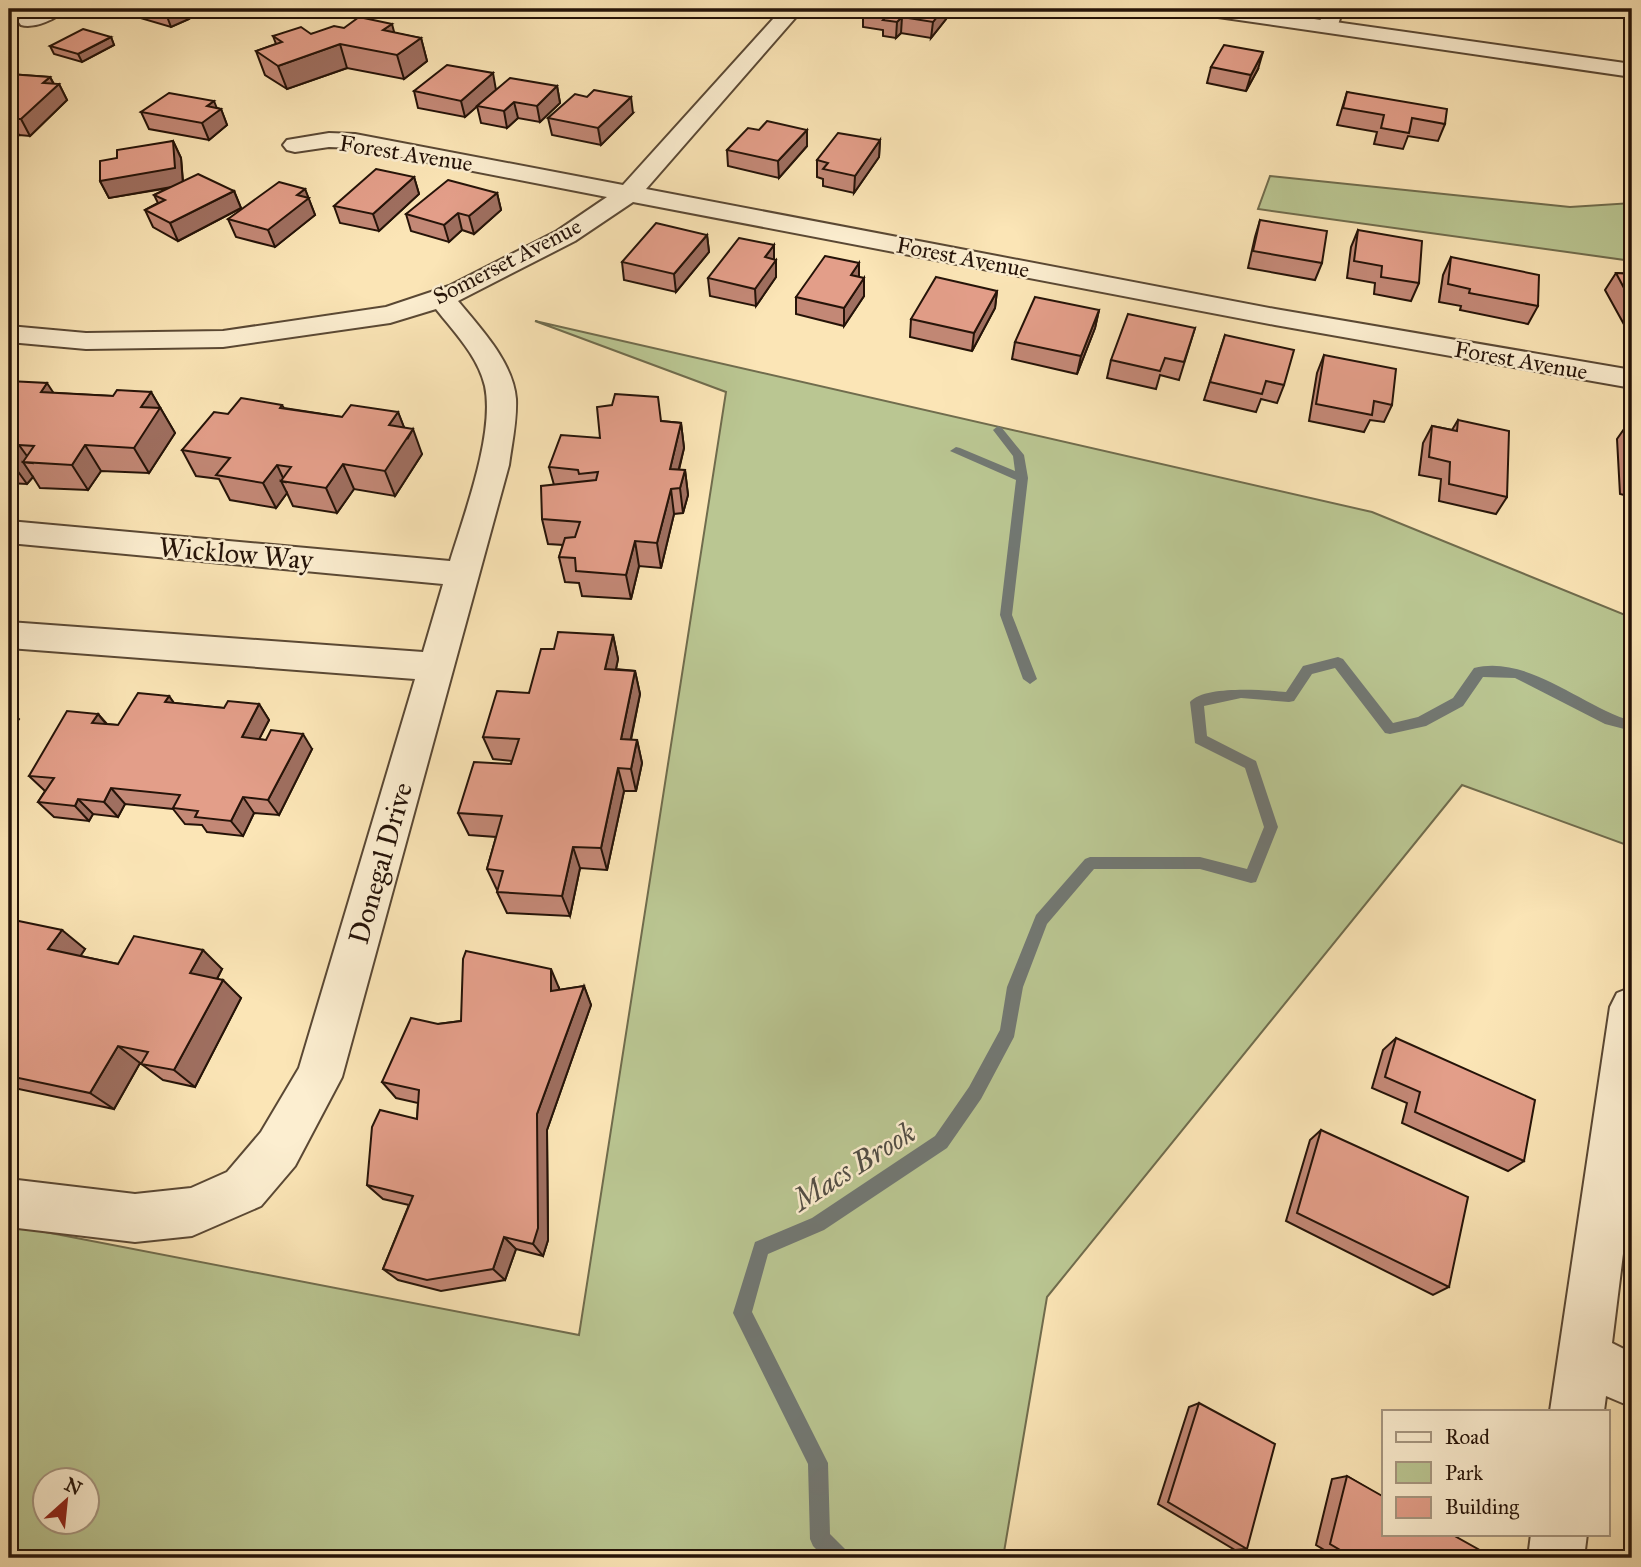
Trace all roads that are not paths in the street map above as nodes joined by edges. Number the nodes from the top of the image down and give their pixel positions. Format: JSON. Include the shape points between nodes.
{"nodes":[{"id":1,"x":56,"y":9,"type":"edge"},
{"id":2,"x":793,"y":9,"type":"edge"},
{"id":3,"x":1204,"y":9,"type":"edge"},
{"id":4,"x":1331,"y":18,"type":"edge"},
{"id":5,"x":28,"y":21,"type":"dead end"},
{"id":6,"x":1632,"y":71,"type":"edge"},
{"id":7,"x":295,"y":145,"type":"dead end"},
{"id":8,"x":629,"y":193,"type":"junction"},
{"id":9,"x":441,"y":298,"type":"junction"},
{"id":10,"x":9,"y":334,"type":"edge"},
{"id":11,"x":1632,"y":379,"type":"edge"},
{"id":12,"x":9,"y":532,"type":"edge"},
{"id":13,"x":463,"y":574,"type":"junction"},
{"id":14,"x":9,"y":635,"type":"edge"},
{"id":15,"x":436,"y":667,"type":"junction"},
{"id":16,"x":1632,"y":1007,"type":"edge"},
{"id":17,"x":9,"y":1203,"type":"edge"},
{"id":18,"x":1584,"y":1357,"type":"junction"},
{"id":19,"x":1632,"y":1381,"type":"edge"},
{"id":20,"x":1577,"y":1410,"type":"edge"},
{"id":21,"x":1559,"y":1536,"type":"edge"},
{"id":22,"x":1556,"y":1558,"type":"edge"}],
"edges":[{"from":1,"to":5,"type":"street"},
{"from":2,"to":8,"type":"street","name":"Somerset Avenue"},
{"from":3,"to":4,"type":"street"},
{"from":4,"to":6,"type":"street"},
{"from":7,"to":8,"type":"street","name":"Forest Avenue","via":[[355,141]]},
{"from":8,"to":9,"type":"street","name":"Somerset Avenue","via":[[566,236]]},
{"from":8,"to":11,"type":"street","name":"Forest Avenue","via":[[1275,317]]},
{"from":9,"to":10,"type":"street","name":"Somerset Avenue","via":[[390,315],[223,340],[86,341]]},
{"from":9,"to":13,"type":"street","name":"Donegal Drive","via":[[479,346],[502,397],[494,465]]},
{"from":12,"to":13,"type":"street","name":"Wicklow Way"},
{"from":13,"to":15,"type":"street","name":"Donegal Drive"},
{"from":14,"to":15,"type":"street"},
{"from":15,"to":17,"type":"street","name":"Donegal Drive","via":[[319,1077],[278,1149],[244,1189],[192,1212],[135,1218]]},
{"from":16,"to":18,"type":"street"},
{"from":18,"to":19,"type":"street"},
{"from":18,"to":20,"type":"street"},
{"from":21,"to":22,"type":"street"}]}
